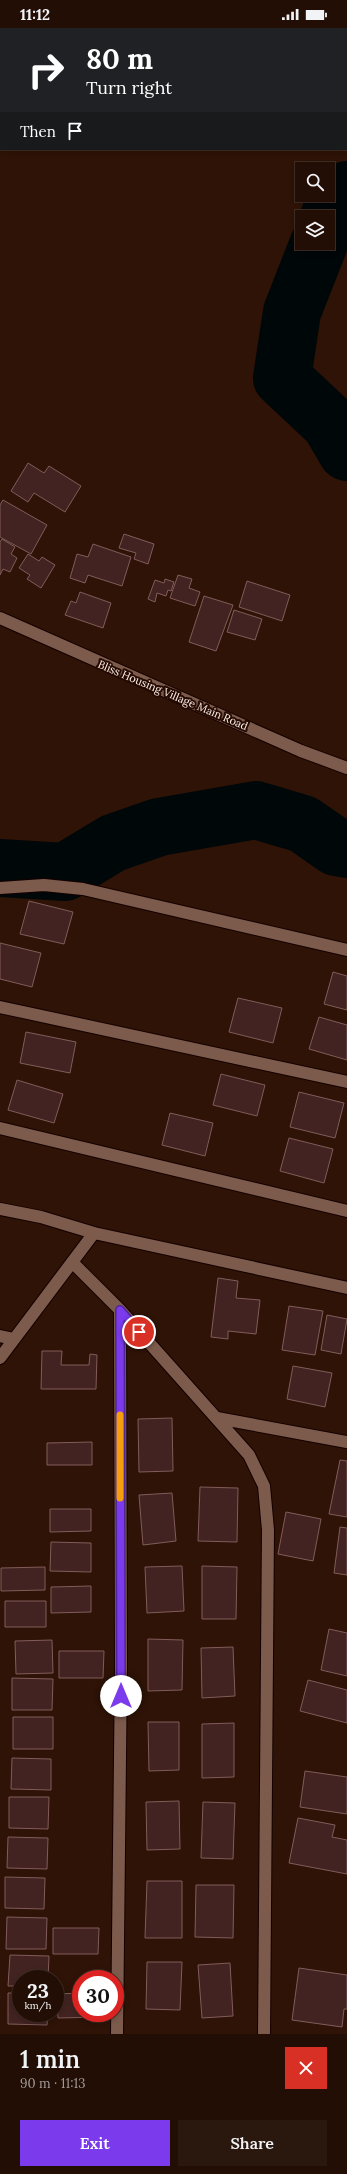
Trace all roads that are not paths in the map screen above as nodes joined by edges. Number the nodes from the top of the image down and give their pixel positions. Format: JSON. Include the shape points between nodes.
{"nodes":[{"id":1,"x":0,"y":618,"type":"edge"},
{"id":2,"x":347,"y":768,"type":"edge"},
{"id":3,"x":0,"y":888,"type":"edge"},
{"id":4,"x":347,"y":950,"type":"edge"},
{"id":5,"x":0,"y":1007,"type":"edge"},
{"id":6,"x":347,"y":1082,"type":"edge"},
{"id":7,"x":0,"y":1128,"type":"edge"},
{"id":8,"x":0,"y":1209,"type":"edge"},
{"id":9,"x":347,"y":1212,"type":"edge"},
{"id":10,"x":94,"y":1233,"type":"junction"},
{"id":11,"x":72,"y":1262,"type":"junction"},
{"id":12,"x":347,"y":1288,"type":"edge"},
{"id":13,"x":120,"y":1310,"type":"junction"},
{"id":14,"x":0,"y":1336,"type":"edge"},
{"id":15,"x":14,"y":1339,"type":"junction"},
{"id":16,"x":0,"y":1358,"type":"edge"},
{"id":17,"x":217,"y":1418,"type":"junction"},
{"id":18,"x":347,"y":1442,"type":"edge"},
{"id":19,"x":117,"y":2034,"type":"edge"},
{"id":20,"x":264,"y":2034,"type":"edge"}],
"edges":[{"from":1,"to":2,"type":"street","name":"Bliss Housing Village Main Road","via":[[301,751]]},
{"from":3,"to":4,"type":"street","via":[[44,885],[83,889]]},
{"from":5,"to":6,"type":"street"},
{"from":7,"to":9,"type":"street"},
{"from":8,"to":10,"type":"street","via":[[41,1217]]},
{"from":10,"to":11,"type":"street"},
{"from":10,"to":12,"type":"street"},
{"from":11,"to":13,"type":"street"},
{"from":11,"to":15,"type":"street"},
{"from":13,"to":17,"type":"street"},
{"from":13,"to":19,"type":"street","via":[[121,1665]]},
{"from":14,"to":15,"type":"street"},
{"from":15,"to":16,"type":"street"},
{"from":17,"to":18,"type":"street"},
{"from":17,"to":20,"type":"street","via":[[249,1454],[264,1486],[268,1530]]}]}
